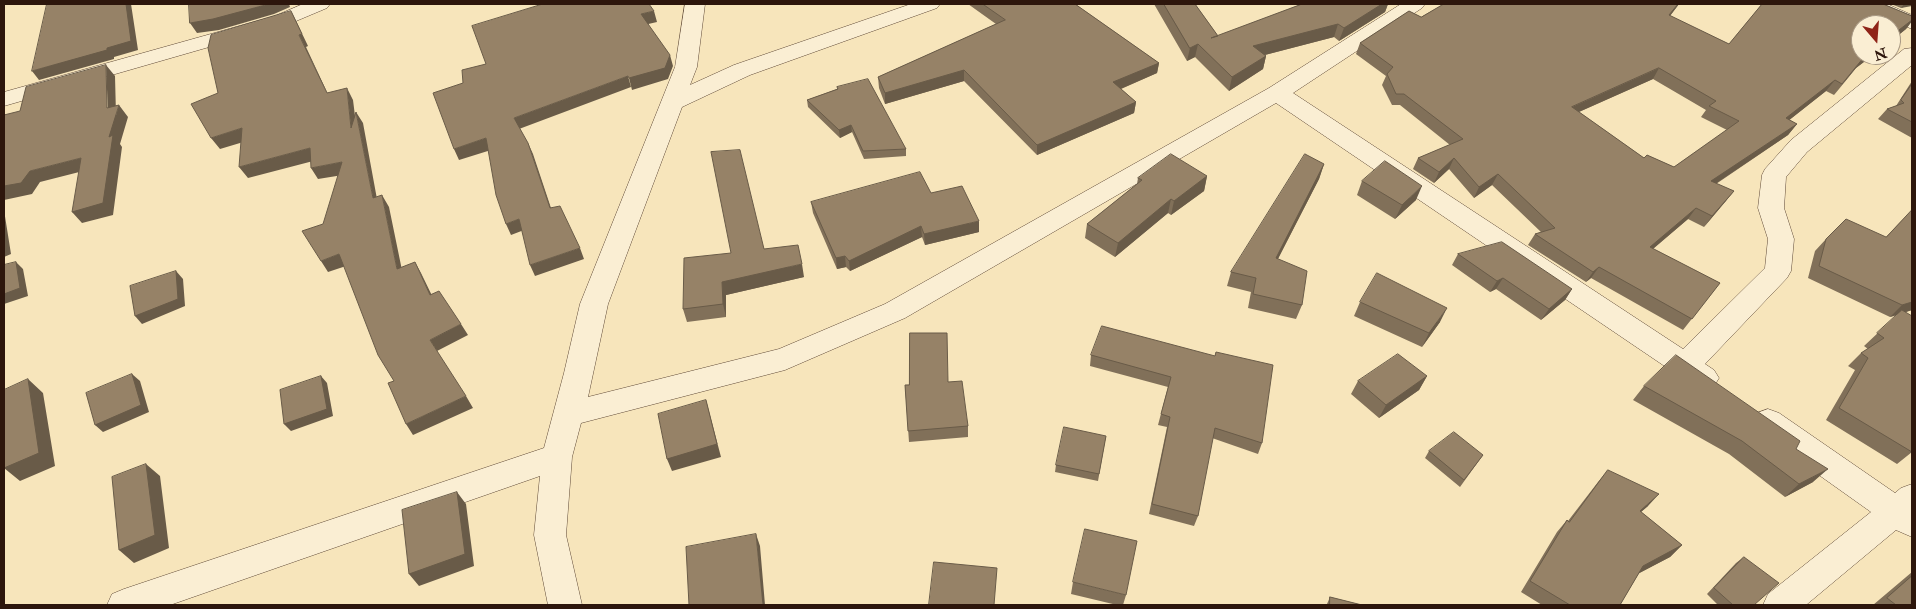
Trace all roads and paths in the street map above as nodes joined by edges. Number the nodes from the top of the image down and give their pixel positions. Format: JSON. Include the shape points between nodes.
{"nodes":[{"id":1,"x":320,"y":4,"type":"edge"},
{"id":2,"x":695,"y":4,"type":"edge"},
{"id":3,"x":930,"y":4,"type":"edge"},
{"id":4,"x":1415,"y":4,"type":"edge"},
{"id":5,"x":1871,"y":4,"type":"edge"},
{"id":6,"x":1912,"y":23,"type":"edge"},
{"id":7,"x":1912,"y":54,"type":"edge"},
{"id":8,"x":1277,"y":93,"type":"junction"},
{"id":9,"x":4,"y":99,"type":"edge"},
{"id":10,"x":673,"y":102,"type":"junction"},
{"id":11,"x":1686,"y":365,"type":"junction"},
{"id":12,"x":1726,"y":393,"type":"edge"},
{"id":13,"x":1750,"y":410,"type":"edge"},
{"id":14,"x":569,"y":414,"type":"junction"},
{"id":15,"x":557,"y":457,"type":"junction"},
{"id":16,"x":1907,"y":511,"type":"edge"},
{"id":17,"x":124,"y":605,"type":"edge"},
{"id":18,"x":565,"y":605,"type":"edge"},
{"id":19,"x":1780,"y":605,"type":"edge"}],
"edges":[{"from":1,"to":9,"type":"street","via":[[282,20]]},
{"from":2,"to":10,"type":"street","via":[[686,67]]},
{"from":3,"to":10,"type":"street","via":[[742,70]]},
{"from":4,"to":8,"type":"street"},
{"from":5,"to":6,"type":"street"},
{"from":7,"to":11,"type":"street","via":[[1799,146],[1774,175],[1771,208],[1781,239],[1778,272]]},
{"from":8,"to":11,"type":"street"},
{"from":8,"to":14,"type":"street","via":[[895,311],[785,359]]},
{"from":10,"to":14,"type":"street","via":[[594,304]]},
{"from":11,"to":12,"type":"street"},
{"from":13,"to":16,"type":"street"},
{"from":14,"to":15,"type":"street"},
{"from":15,"to":17,"type":"street"},
{"from":15,"to":18,"type":"street","via":[[550,535]]},
{"from":16,"to":19,"type":"street"}]}
